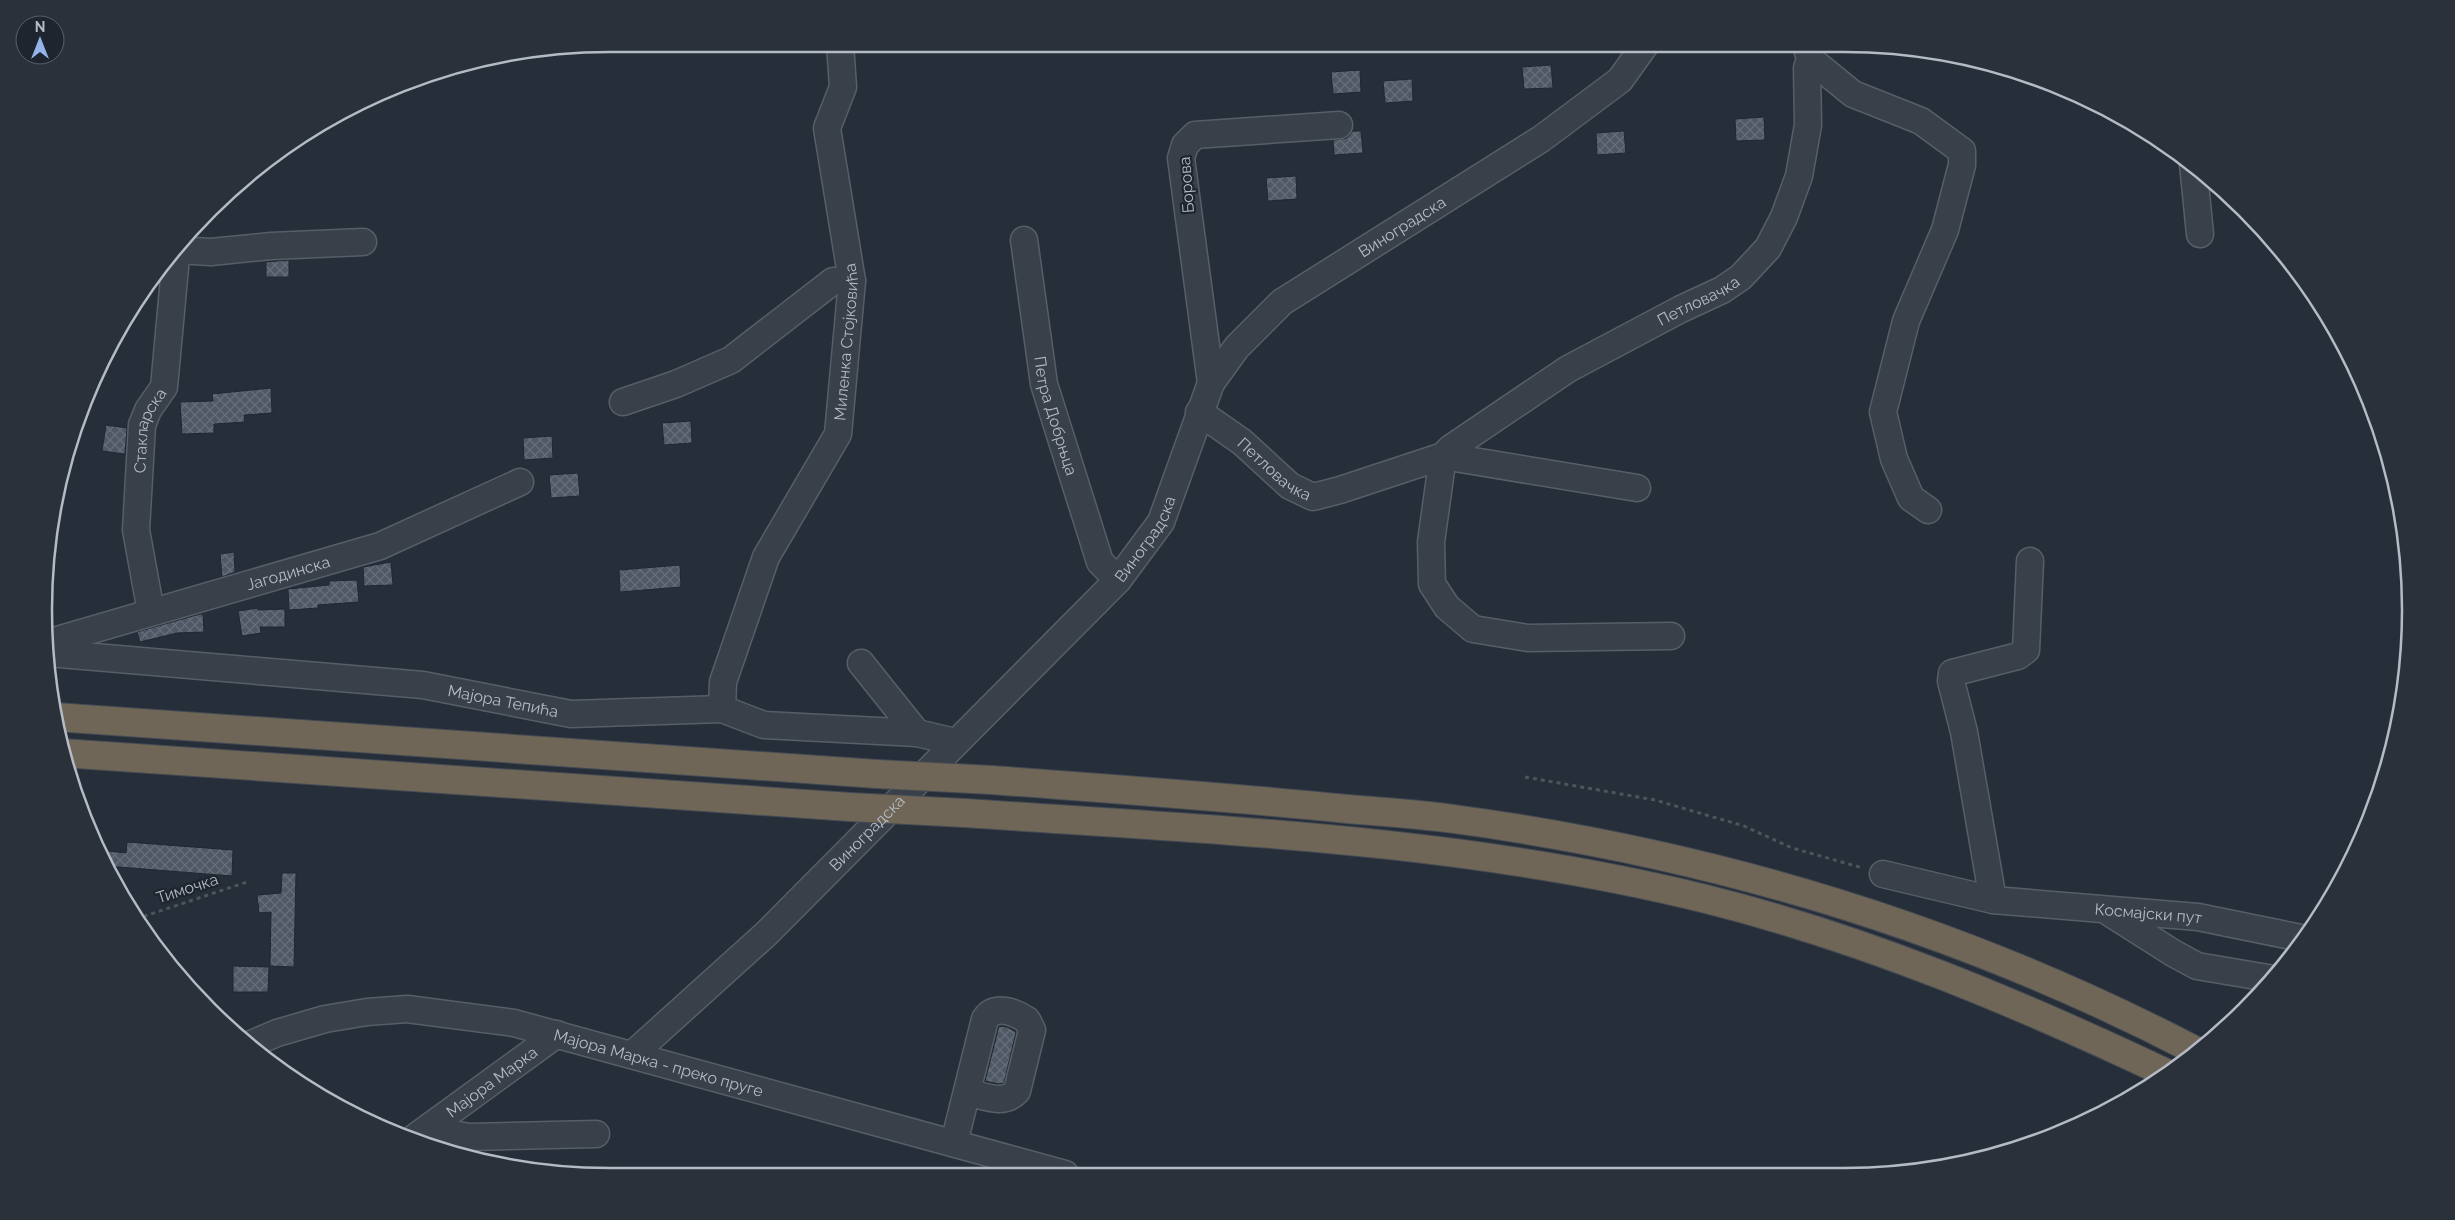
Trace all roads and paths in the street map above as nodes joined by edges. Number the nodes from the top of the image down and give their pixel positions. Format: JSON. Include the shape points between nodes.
{"nodes":[{"id":1,"x":841,"y":52,"type":"edge"},
{"id":2,"x":1640,"y":52,"type":"edge"},
{"id":3,"x":1808,"y":52,"type":"edge"},
{"id":4,"x":1339,"y":125,"type":"dead end"},
{"id":5,"x":2194,"y":176,"type":"edge"},
{"id":6,"x":2200,"y":234,"type":"dead end"},
{"id":7,"x":1024,"y":240,"type":"dead end"},
{"id":8,"x":364,"y":242,"type":"dead end"},
{"id":9,"x":185,"y":249,"type":"edge"},
{"id":10,"x":176,"y":261,"type":"edge"},
{"id":11,"x":852,"y":281,"type":"junction"},
{"id":12,"x":1211,"y":383,"type":"junction"},
{"id":13,"x":623,"y":402,"type":"dead end"},
{"id":14,"x":1200,"y":412,"type":"junction"},
{"id":15,"x":1443,"y":456,"type":"junction"},
{"id":16,"x":520,"y":482,"type":"dead end"},
{"id":17,"x":1637,"y":488,"type":"dead end"},
{"id":18,"x":1928,"y":510,"type":"dead end"},
{"id":19,"x":2030,"y":561,"type":"dead end"},
{"id":20,"x":1118,"y":580,"type":"junction"},
{"id":21,"x":151,"y":612,"type":"junction"},
{"id":22,"x":1672,"y":636,"type":"dead end"},
{"id":23,"x":54,"y":640,"type":"edge"},
{"id":24,"x":55,"y":654,"type":"edge"},
{"id":25,"x":861,"y":663,"type":"dead end"},
{"id":26,"x":722,"y":709,"type":"junction"},
{"id":27,"x":63,"y":718,"type":"edge"},
{"id":28,"x":917,"y":732,"type":"junction"},
{"id":29,"x":955,"y":742,"type":"junction"},
{"id":30,"x":71,"y":754,"type":"edge"},
{"id":31,"x":1525,"y":777,"type":"dead end"},
{"id":32,"x":1883,"y":874,"type":"joint"},
{"id":33,"x":247,"y":882,"type":"dead end"},
{"id":34,"x":1992,"y":900,"type":"junction"},
{"id":35,"x":2105,"y":909,"type":"junction"},
{"id":36,"x":144,"y":916,"type":"edge"},
{"id":37,"x":2296,"y":937,"type":"edge"},
{"id":38,"x":2264,"y":977,"type":"edge"},
{"id":39,"x":557,"y":1034,"type":"junction"},
{"id":40,"x":258,"y":1041,"type":"edge"},
{"id":41,"x":2189,"y":1048,"type":"edge"},
{"id":42,"x":633,"y":1054,"type":"junction"},
{"id":43,"x":2160,"y":1070,"type":"edge"},
{"id":44,"x":967,"y":1092,"type":"dead end"},
{"id":45,"x":421,"y":1134,"type":"edge"},
{"id":46,"x":596,"y":1134,"type":"dead end"},
{"id":47,"x":954,"y":1143,"type":"junction"},
{"id":48,"x":1044,"y":1168,"type":"edge"}],
"edges":[{"from":1,"to":11,"type":"street","name":"Миленка Стојковића","via":[[843,87],[827,128]]},
{"from":2,"to":12,"type":"street","name":"Виноградска","via":[[1620,80],[1541,139],[1282,302],[1237,347]]},
{"from":3,"to":15,"type":"street","name":"Петловачка","via":[[1808,125],[1799,176],[1768,248],[1741,277],[1722,290],[1568,369]]},
{"from":3,"to":18,"type":"street","via":[[1853,94],[1921,122],[1962,151],[1962,165],[1945,230],[1906,321],[1883,412],[1894,459],[1911,498]]},
{"from":4,"to":12,"type":"street","name":"Борова","via":[[1194,136],[1185,145],[1181,158]]},
{"from":5,"to":6,"type":"street"},
{"from":7,"to":20,"type":"street","name":"Петра Добрњца","via":[[1044,384],[1100,562]]},
{"from":8,"to":9,"type":"street","name":"Стакларска","via":[[211,252]]},
{"from":10,"to":21,"type":"street","name":"Стакларска","via":[[164,387],[142,424],[136,530]]},
{"from":11,"to":13,"type":"street","via":[[832,281],[731,360]]},
{"from":11,"to":26,"type":"street","name":"Миленка Стојковића","via":[[838,434],[766,557],[722,682]]},
{"from":12,"to":14,"type":"street","name":"Виноградска"},
{"from":14,"to":15,"type":"street","name":"Петловачка","via":[[1242,442],[1290,486],[1313,497]]},
{"from":14,"to":20,"type":"street","name":"Виноградска","via":[[1161,522]]},
{"from":15,"to":17,"type":"street","name":"Петловачка"},
{"from":15,"to":22,"type":"street","via":[[1431,542],[1432,584],[1447,607],[1473,629],[1528,638]]},
{"from":16,"to":21,"type":"street","name":"Јагодинска","via":[[380,546]]},
{"from":19,"to":34,"type":"street","via":[[2026,650],[2018,656],[1952,673],[1951,681],[1964,732]]},
{"from":20,"to":29,"type":"street","name":"Виноградска"},
{"from":21,"to":23,"type":"street","name":"Јагодинска"},
{"from":24,"to":26,"type":"street","name":"Мајора Тепића","via":[[423,685],[571,714]]},
{"from":25,"to":28,"type":"street"},
{"from":26,"to":28,"type":"street","name":"Мајора Тепића","via":[[764,725]]},
{"from":27,"to":41,"type":"highway","bridge":true,"via":[[1264,799],[1451,818],[1683,860],[1778,884],[1923,931],[2042,977]]},
{"from":28,"to":29,"type":"street","name":"Мајора Тепића"},
{"from":29,"to":42,"type":"street","name":"Виноградска","via":[[766,934]]},
{"from":30,"to":43,"type":"highway","bridge":true,"via":[[1318,838],[1468,855],[1665,890],[1756,913],[1898,958],[2049,1019]]},
{"from":31,"to":32,"type":"path","via":[[1655,800],[1744,826],[1792,848]]},
{"from":32,"to":34,"type":"street","name":"Космајски пут"},
{"from":33,"to":36,"type":"path","name":"Тимочка"},
{"from":34,"to":35,"type":"street","name":"Космајски пут"},
{"from":35,"to":37,"type":"street","name":"Космајски пут","via":[[2198,917]]},
{"from":35,"to":38,"type":"street","via":[[2197,966]]},
{"from":39,"to":40,"type":"street","name":"Мајора Марка - преко пруге","via":[[514,1023],[407,1009],[326,1019]]},
{"from":39,"to":42,"type":"street","name":"Мајора Марка - преко пруге"},
{"from":39,"to":45,"type":"street","name":"Мајора Марка"},
{"from":42,"to":47,"type":"street","name":"Мајора Марка - преко пруге"},
{"from":44,"to":47,"type":"street"},
{"from":45,"to":46,"type":"street","name":"Мајора Марка","via":[[470,1137]]},
{"from":47,"to":48,"type":"street","name":"Мајора Марка - преко пруге"}]}
